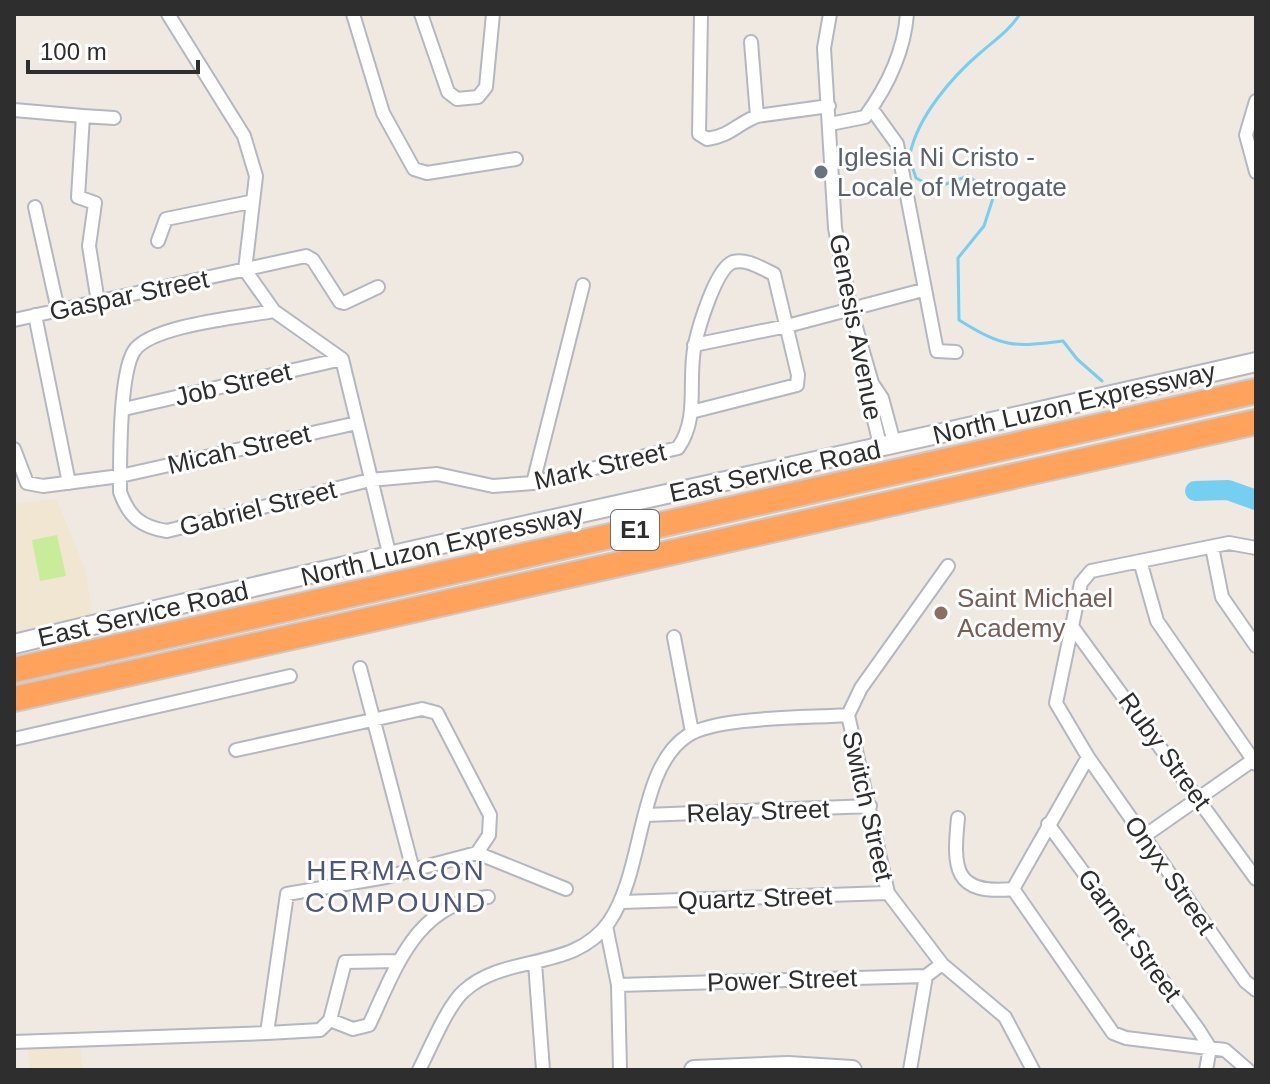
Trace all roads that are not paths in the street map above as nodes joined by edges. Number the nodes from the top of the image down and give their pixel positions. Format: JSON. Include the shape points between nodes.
{"nodes":[{"id":1,"x":168,"y":14,"type":"edge"},
{"id":2,"x":353,"y":14,"type":"edge"},
{"id":3,"x":421,"y":14,"type":"edge"},
{"id":4,"x":493,"y":14,"type":"edge"},
{"id":5,"x":701,"y":14,"type":"edge"},
{"id":6,"x":830,"y":14,"type":"edge"},
{"id":7,"x":907,"y":14,"type":"edge"},
{"id":8,"x":751,"y":42,"type":"dead end"},
{"id":9,"x":1256,"y":101,"type":"edge"},
{"id":10,"x":829,"y":106,"type":"junction"},
{"id":11,"x":871,"y":108,"type":"junction"},
{"id":12,"x":14,"y":110,"type":"edge"},
{"id":13,"x":83,"y":116,"type":"junction"},
{"id":14,"x":757,"y":116,"type":"junction"},
{"id":15,"x":114,"y":118,"type":"dead end"},
{"id":16,"x":830,"y":124,"type":"junction"},
{"id":17,"x":516,"y":159,"type":"dead end"},
{"id":18,"x":1256,"y":172,"type":"edge"},
{"id":19,"x":250,"y":202,"type":"junction"},
{"id":20,"x":35,"y":207,"type":"dead end"},
{"id":21,"x":158,"y":241,"type":"dead end"},
{"id":22,"x":245,"y":270,"type":"junction"},
{"id":23,"x":583,"y":285,"type":"dead end"},
{"id":24,"x":378,"y":287,"type":"dead end"},
{"id":25,"x":923,"y":290,"type":"junction"},
{"id":26,"x":98,"y":302,"type":"junction"},
{"id":27,"x":58,"y":310,"type":"junction"},
{"id":28,"x":851,"y":310,"type":"junction"},
{"id":29,"x":274,"y":311,"type":"junction"},
{"id":30,"x":35,"y":315,"type":"junction"},
{"id":31,"x":14,"y":320,"type":"edge"},
{"id":32,"x":787,"y":326,"type":"junction"},
{"id":33,"x":694,"y":345,"type":"junction"},
{"id":34,"x":956,"y":352,"type":"dead end"},
{"id":35,"x":342,"y":359,"type":"junction"},
{"id":36,"x":1256,"y":362,"type":"edge"},
{"id":37,"x":1256,"y":391,"type":"edge"},
{"id":38,"x":124,"y":409,"type":"junction"},
{"id":39,"x":691,"y":412,"type":"junction"},
{"id":40,"x":1256,"y":422,"type":"edge"},
{"id":41,"x":357,"y":423,"type":"junction"},
{"id":42,"x":888,"y":448,"type":"junction"},
{"id":43,"x":14,"y":449,"type":"edge"},
{"id":44,"x":120,"y":476,"type":"junction"},
{"id":45,"x":370,"y":480,"type":"junction"},
{"id":46,"x":69,"y":483,"type":"junction"},
{"id":47,"x":533,"y":483,"type":"junction"},
{"id":48,"x":1212,"y":547,"type":"junction"},
{"id":49,"x":1256,"y":548,"type":"edge"},
{"id":50,"x":390,"y":557,"type":"junction"},
{"id":51,"x":1140,"y":561,"type":"junction"},
{"id":52,"x":948,"y":566,"type":"dead end"},
{"id":53,"x":1071,"y":625,"type":"junction"},
{"id":54,"x":674,"y":637,"type":"dead end"},
{"id":55,"x":14,"y":644,"type":"edge"},
{"id":56,"x":1256,"y":646,"type":"edge"},
{"id":57,"x":360,"y":668,"type":"dead end"},
{"id":58,"x":14,"y":670,"type":"edge"},
{"id":59,"x":290,"y":676,"type":"dead end"},
{"id":60,"x":14,"y":699,"type":"edge"},
{"id":61,"x":848,"y":715,"type":"junction"},
{"id":62,"x":373,"y":721,"type":"junction"},
{"id":63,"x":692,"y":732,"type":"junction"},
{"id":64,"x":14,"y":739,"type":"edge"},
{"id":65,"x":236,"y":750,"type":"dead end"},
{"id":66,"x":1088,"y":757,"type":"junction"},
{"id":67,"x":1255,"y":761,"type":"edge"},
{"id":68,"x":1200,"y":798,"type":"junction"},
{"id":69,"x":870,"y":806,"type":"junction"},
{"id":70,"x":646,"y":815,"type":"junction"},
{"id":71,"x":958,"y":818,"type":"dead end"},
{"id":72,"x":1048,"y":824,"type":"junction"},
{"id":73,"x":1143,"y":837,"type":"junction"},
{"id":74,"x":477,"y":853,"type":"junction"},
{"id":75,"x":413,"y":870,"type":"junction"},
{"id":76,"x":1256,"y":879,"type":"edge"},
{"id":77,"x":566,"y":889,"type":"dead end"},
{"id":78,"x":1013,"y":889,"type":"junction"},
{"id":79,"x":888,"y":893,"type":"junction"},
{"id":80,"x":488,"y":897,"type":"dead end"},
{"id":81,"x":622,"y":902,"type":"junction"},
{"id":82,"x":606,"y":926,"type":"junction"},
{"id":83,"x":398,"y":961,"type":"junction"},
{"id":84,"x":535,"y":963,"type":"junction"},
{"id":85,"x":942,"y":964,"type":"junction"},
{"id":86,"x":926,"y":976,"type":"junction"},
{"id":87,"x":618,"y":985,"type":"junction"},
{"id":88,"x":1256,"y":990,"type":"edge"},
{"id":89,"x":330,"y":1020,"type":"junction"},
{"id":90,"x":267,"y":1033,"type":"junction"},
{"id":91,"x":14,"y":1042,"type":"edge"},
{"id":92,"x":1210,"y":1048,"type":"junction"},
{"id":93,"x":788,"y":1068,"type":"edge"},
{"id":94,"x":419,"y":1070,"type":"edge"},
{"id":95,"x":543,"y":1070,"type":"edge"},
{"id":96,"x":620,"y":1070,"type":"edge"},
{"id":97,"x":696,"y":1070,"type":"edge"},
{"id":98,"x":852,"y":1070,"type":"edge"},
{"id":99,"x":910,"y":1070,"type":"edge"},
{"id":100,"x":1033,"y":1070,"type":"edge"},
{"id":101,"x":1206,"y":1070,"type":"edge"},
{"id":102,"x":1248,"y":1070,"type":"edge"}],
"edges":[{"from":1,"to":19,"type":"street","via":[[244,136],[256,176]]},
{"from":2,"to":17,"type":"street","via":[[383,113],[414,169],[427,173]]},
{"from":3,"to":4,"type":"street","via":[[448,92],[457,99],[478,97],[486,87]]},
{"from":5,"to":14,"type":"street","via":[[699,134],[707,139],[728,136]]},
{"from":6,"to":10,"type":"street","name":"Genesis Avenue","via":[[824,48]]},
{"from":7,"to":11,"type":"street","via":[[884,91]]},
{"from":8,"to":14,"type":"street"},
{"from":9,"to":18,"type":"street","via":[[1246,135]]},
{"from":10,"to":14,"type":"street"},
{"from":10,"to":16,"type":"street","name":"Genesis Avenue"},
{"from":11,"to":16,"type":"street","via":[[865,117]]},
{"from":11,"to":25,"type":"street","via":[[897,144]]},
{"from":12,"to":13,"type":"street"},
{"from":13,"to":15,"type":"street"},
{"from":13,"to":26,"type":"street","via":[[78,197],[95,203],[89,246]]},
{"from":16,"to":28,"type":"street","name":"Genesis Avenue","via":[[835,228]]},
{"from":19,"to":21,"type":"street","via":[[166,219]]},
{"from":19,"to":22,"type":"street"},
{"from":20,"to":27,"type":"street"},
{"from":22,"to":24,"type":"street","name":"Gaspar Street","via":[[306,256],[340,302]]},
{"from":22,"to":26,"type":"street","name":"Gaspar Street"},
{"from":22,"to":29,"type":"street"},
{"from":23,"to":47,"type":"street"},
{"from":25,"to":28,"type":"street"},
{"from":25,"to":34,"type":"street","via":[[937,351]]},
{"from":26,"to":27,"type":"street","name":"Gaspar Street"},
{"from":27,"to":30,"type":"street","name":"Gaspar Street"},
{"from":28,"to":32,"type":"street"},
{"from":28,"to":42,"type":"street","name":"Genesis Avenue","via":[[872,383],[882,398]]},
{"from":29,"to":35,"type":"street"},
{"from":29,"to":38,"type":"street","name":"Gabriel Street","via":[[157,334],[135,349],[126,370]]},
{"from":30,"to":31,"type":"street","name":"Gaspar Street"},
{"from":30,"to":46,"type":"street"},
{"from":32,"to":33,"type":"street"},
{"from":32,"to":33,"type":"street","name":"Mark Street","via":[[774,274],[746,261],[733,262],[720,271]]},
{"from":32,"to":39,"type":"street","via":[[797,385]]},
{"from":33,"to":39,"type":"street","name":"Mark Street"},
{"from":35,"to":38,"type":"street","name":"Job Street"},
{"from":35,"to":41,"type":"street"},
{"from":36,"to":42,"type":"main road","name":"East Service Road"},
{"from":37,"to":58,"type":"highway","name":"North Luzon Expressway","number":"E1"},
{"from":38,"to":44,"type":"street","name":"Gabriel Street"},
{"from":39,"to":47,"type":"street","name":"Mark Street","via":[[678,448]]},
{"from":40,"to":60,"type":"highway","number":"E1"},
{"from":41,"to":44,"type":"street","name":"Micah Street"},
{"from":41,"to":45,"type":"street"},
{"from":42,"to":50,"type":"main road","name":"East Service Road"},
{"from":43,"to":46,"type":"street","name":"Micah Street","via":[[27,483]]},
{"from":44,"to":45,"type":"street","name":"Gabriel Street","via":[[127,511],[146,528],[167,531]]},
{"from":44,"to":46,"type":"street","name":"Micah Street"},
{"from":45,"to":47,"type":"street","name":"Mark Street","via":[[437,474],[493,486]]},
{"from":45,"to":50,"type":"street"},
{"from":48,"to":49,"type":"street","via":[[1229,543]]},
{"from":48,"to":51,"type":"street"},
{"from":48,"to":56,"type":"street","via":[[1222,597]]},
{"from":50,"to":55,"type":"main road","name":"East Service Road"},
{"from":51,"to":53,"type":"street","name":"Onyx Street","via":[[1091,571],[1081,583]]},
{"from":51,"to":67,"type":"street","via":[[1157,621]]},
{"from":52,"to":61,"type":"street","name":"Switch Street","via":[[861,688]]},
{"from":53,"to":66,"type":"street","name":"Onyx Street","via":[[1056,703]]},
{"from":53,"to":68,"type":"street","name":"Ruby Street"},
{"from":54,"to":63,"type":"street"},
{"from":57,"to":62,"type":"street"},
{"from":59,"to":64,"type":"street"},
{"from":61,"to":63,"type":"street","via":[[721,724]]},
{"from":61,"to":69,"type":"street","name":"Switch Street"},
{"from":62,"to":65,"type":"street"},
{"from":62,"to":74,"type":"street","via":[[422,709],[437,713],[490,815],[489,835]]},
{"from":62,"to":75,"type":"street"},
{"from":63,"to":70,"type":"street","via":[[668,753],[656,774]]},
{"from":66,"to":72,"type":"street"},
{"from":66,"to":73,"type":"street","name":"Onyx Street"},
{"from":67,"to":68,"type":"street"},
{"from":68,"to":73,"type":"street"},
{"from":68,"to":76,"type":"street","name":"Ruby Street"},
{"from":69,"to":70,"type":"street","name":"Relay Street"},
{"from":69,"to":79,"type":"street","name":"Switch Street"},
{"from":70,"to":81,"type":"street"},
{"from":71,"to":78,"type":"street","via":[[957,869],[965,882],[989,891]]},
{"from":72,"to":78,"type":"street"},
{"from":72,"to":92,"type":"street","name":"Garnet Street"},
{"from":73,"to":88,"type":"street","name":"Onyx Street"},
{"from":74,"to":75,"type":"street"},
{"from":74,"to":77,"type":"street"},
{"from":75,"to":90,"type":"street","via":[[287,894]]},
{"from":78,"to":92,"type":"street","via":[[1113,1033]]},
{"from":79,"to":81,"type":"street","name":"Quartz Street"},
{"from":79,"to":85,"type":"street","name":"Switch Street"},
{"from":80,"to":83,"type":"street","via":[[468,899],[429,920]]},
{"from":81,"to":82,"type":"street"},
{"from":82,"to":84,"type":"street","via":[[562,956]]},
{"from":82,"to":87,"type":"street"},
{"from":83,"to":89,"type":"street","via":[[369,1025],[353,1029]]},
{"from":83,"to":89,"type":"street","via":[[345,962]]},
{"from":84,"to":94,"type":"street","via":[[482,979],[462,992]]},
{"from":84,"to":95,"type":"street"},
{"from":85,"to":86,"type":"street"},
{"from":85,"to":100,"type":"street","name":"Switch Street","via":[[1005,1017]]},
{"from":86,"to":87,"type":"street","name":"Power Street"},
{"from":86,"to":99,"type":"street"},
{"from":87,"to":96,"type":"street"},
{"from":89,"to":90,"type":"street","via":[[320,1030]]},
{"from":90,"to":91,"type":"street"},
{"from":92,"to":101,"type":"street"},
{"from":92,"to":102,"type":"street","name":"Garnet Street","via":[[1225,1050]]},
{"from":93,"to":97,"type":"main road"},
{"from":93,"to":98,"type":"main road"}]}
